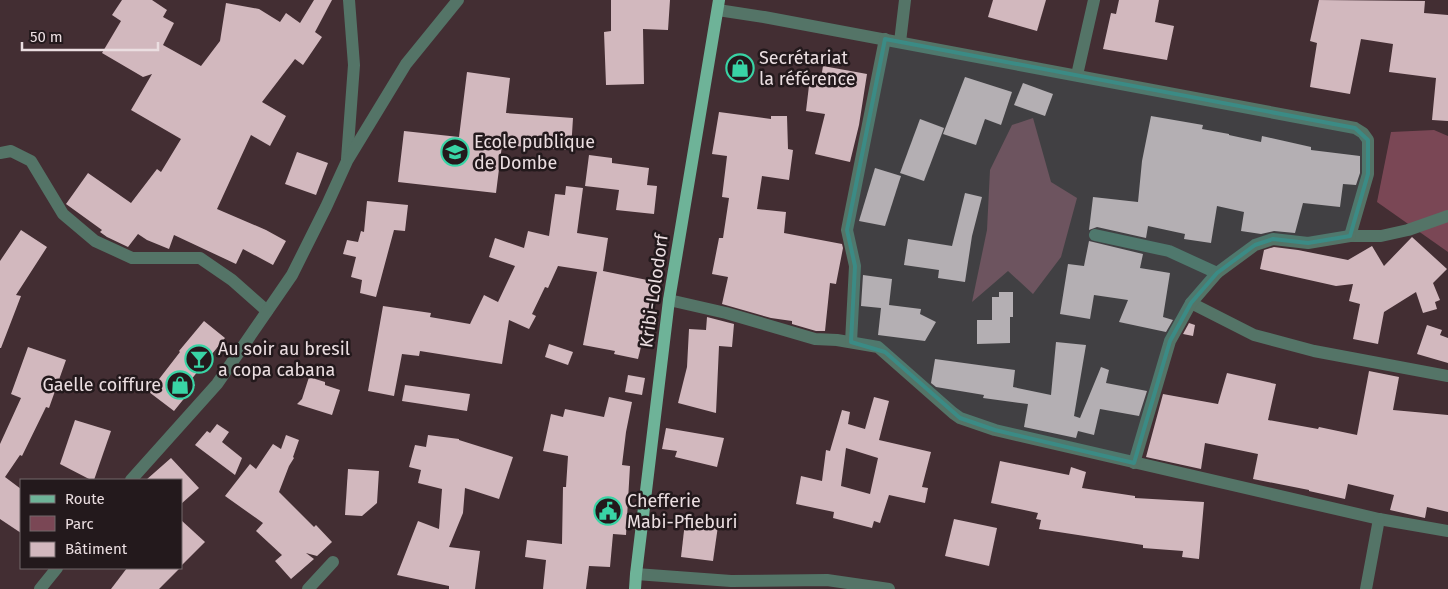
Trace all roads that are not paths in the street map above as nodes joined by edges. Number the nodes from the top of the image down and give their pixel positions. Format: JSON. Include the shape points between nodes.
{"nodes":[{"id":1,"x":349,"y":0,"type":"edge"},
{"id":2,"x":458,"y":0,"type":"edge"},
{"id":3,"x":905,"y":0,"type":"edge"},
{"id":4,"x":1094,"y":0,"type":"edge"},
{"id":5,"x":718,"y":5,"type":"edge"},
{"id":6,"x":885,"y":39,"type":"junction"},
{"id":7,"x":900,"y":42,"type":"junction"},
{"id":8,"x":1077,"y":75,"type":"junction"},
{"id":9,"x":0,"y":153,"type":"edge"},
{"id":10,"x":347,"y":161,"type":"junction"},
{"id":11,"x":1448,"y":216,"type":"edge"},
{"id":12,"x":1094,"y":235,"type":"dead end"},
{"id":13,"x":1350,"y":236,"type":"junction"},
{"id":14,"x":1217,"y":273,"type":"junction"},
{"id":15,"x":669,"y":300,"type":"junction"},
{"id":16,"x":1192,"y":303,"type":"junction"},
{"id":17,"x":267,"y":311,"type":"junction"},
{"id":18,"x":851,"y":342,"type":"junction"},
{"id":19,"x":1448,"y":376,"type":"edge"},
{"id":20,"x":1134,"y":463,"type":"junction"},
{"id":21,"x":132,"y":479,"type":"edge"},
{"id":22,"x":1379,"y":519,"type":"junction"},
{"id":23,"x":1448,"y":531,"type":"edge"},
{"id":24,"x":333,"y":562,"type":"dead end"},
{"id":25,"x":56,"y":569,"type":"edge"},
{"id":26,"x":636,"y":574,"type":"junction"},
{"id":27,"x":40,"y":589,"type":"edge"},
{"id":28,"x":308,"y":589,"type":"edge"},
{"id":29,"x":636,"y":589,"type":"edge"},
{"id":30,"x":889,"y":589,"type":"edge"},
{"id":31,"x":1366,"y":589,"type":"edge"}],
"edges":[{"from":1,"to":10,"type":"street","via":[[354,65]]},
{"from":2,"to":10,"type":"street","via":[[406,64]]},
{"from":3,"to":7,"type":"street"},
{"from":4,"to":8,"type":"street"},
{"from":5,"to":6,"type":"street","via":[[764,17]]},
{"from":5,"to":15,"type":"main road","name":"Kribi-Lolodorf"},
{"from":6,"to":7,"type":"street"},
{"from":6,"to":18,"type":"street","via":[[847,230],[855,266]]},
{"from":7,"to":8,"type":"street"},
{"from":8,"to":13,"type":"street","via":[[1363,132],[1368,140],[1368,174]]},
{"from":9,"to":17,"type":"street","via":[[11,151],[30,161],[63,214],[95,241],[132,258],[200,258],[232,280]]},
{"from":10,"to":17,"type":"street","via":[[292,275]]},
{"from":11,"to":13,"type":"street","via":[[1381,236]]},
{"from":12,"to":14,"type":"street","via":[[1169,250]]},
{"from":13,"to":14,"type":"street","via":[[1308,242],[1273,239],[1255,245]]},
{"from":14,"to":16,"type":"street"},
{"from":15,"to":18,"type":"street","via":[[815,339]]},
{"from":15,"to":26,"type":"main road","name":"Kribi-Lolodorf"},
{"from":16,"to":19,"type":"street","via":[[1254,335],[1314,352]]},
{"from":16,"to":20,"type":"street","via":[[1170,341]]},
{"from":17,"to":21,"type":"street","via":[[217,384]]},
{"from":18,"to":20,"type":"street","via":[[878,347],[960,418],[995,430]]},
{"from":20,"to":22,"type":"street"},
{"from":22,"to":23,"type":"street"},
{"from":22,"to":31,"type":"street"},
{"from":24,"to":28,"type":"street"},
{"from":25,"to":27,"type":"street"},
{"from":26,"to":29,"type":"main road","name":"Kribi-Lolodorf"},
{"from":26,"to":30,"type":"street","via":[[731,581],[827,580]]}]}
